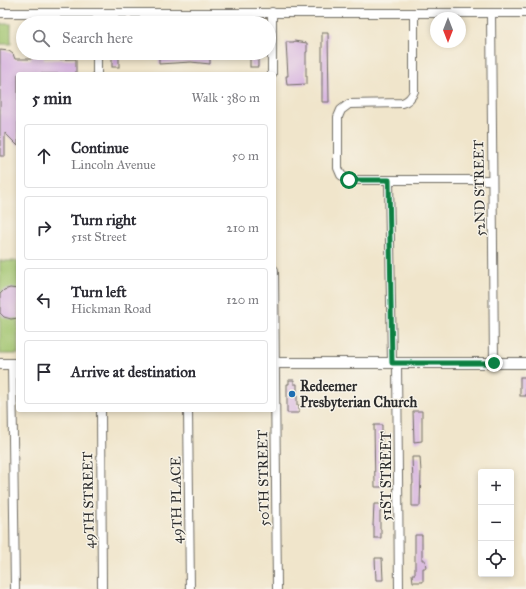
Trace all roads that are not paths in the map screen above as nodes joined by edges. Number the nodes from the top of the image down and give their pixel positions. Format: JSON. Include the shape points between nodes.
{"nodes":[{"id":1,"x":272,"y":12,"type":"junction"},
{"id":2,"x":414,"y":12,"type":"junction"},
{"id":3,"x":0,"y":13,"type":"edge"},
{"id":4,"x":97,"y":13,"type":"joint"},
{"id":5,"x":491,"y":13,"type":"junction"},
{"id":6,"x":526,"y":13,"type":"edge"},
{"id":7,"x":272,"y":16,"type":"edge"},
{"id":8,"x":97,"y":60,"type":"edge"},
{"id":9,"x":272,"y":60,"type":"edge"},
{"id":10,"x":97,"y":72,"type":"edge"},
{"id":11,"x":272,"y":72,"type":"edge"},
{"id":12,"x":389,"y":180,"type":"junction"},
{"id":13,"x":492,"y":180,"type":"junction"},
{"id":14,"x":394,"y":363,"type":"junction"},
{"id":15,"x":494,"y":363,"type":"junction"},
{"id":16,"x":526,"y":363,"type":"edge"},
{"id":17,"x":0,"y":364,"type":"edge"},
{"id":18,"x":15,"y":364,"type":"edge"},
{"id":19,"x":276,"y":364,"type":"edge"},
{"id":20,"x":100,"y":412,"type":"edge"},
{"id":21,"x":188,"y":412,"type":"edge"},
{"id":22,"x":275,"y":412,"type":"edge"},
{"id":23,"x":15,"y":589,"type":"edge"},
{"id":24,"x":102,"y":589,"type":"edge"},
{"id":25,"x":190,"y":589,"type":"edge"},
{"id":26,"x":277,"y":589,"type":"edge"},
{"id":27,"x":399,"y":589,"type":"edge"}],
"edges":[{"from":1,"to":2,"type":"street"},
{"from":1,"to":4,"type":"street"},
{"from":1,"to":7,"type":"street"},
{"from":2,"to":5,"type":"street"},
{"from":2,"to":12,"type":"street","via":[[414,91],[410,99],[402,103],[349,104],[341,110],[338,117],[338,168],[341,175],[349,180]]},
{"from":3,"to":4,"type":"street"},
{"from":5,"to":6,"type":"street"},
{"from":5,"to":13,"type":"street","name":"52ND STREET"},
{"from":8,"to":10,"type":"street"},
{"from":9,"to":11,"type":"street"},
{"from":12,"to":13,"type":"street"},
{"from":12,"to":14,"type":"street","name":"51ST STREET"},
{"from":13,"to":15,"type":"street","name":"52ND STREET"},
{"from":14,"to":15,"type":"main road"},
{"from":14,"to":19,"type":"main road"},
{"from":14,"to":27,"type":"street","name":"51ST STREET"},
{"from":15,"to":16,"type":"main road"},
{"from":17,"to":18,"type":"main road"},
{"from":18,"to":23,"type":"street"},
{"from":20,"to":24,"type":"street","name":"49TH STREET"},
{"from":21,"to":25,"type":"street","name":"49TH PLACE"},
{"from":22,"to":26,"type":"street","name":"50TH STREET"}]}
